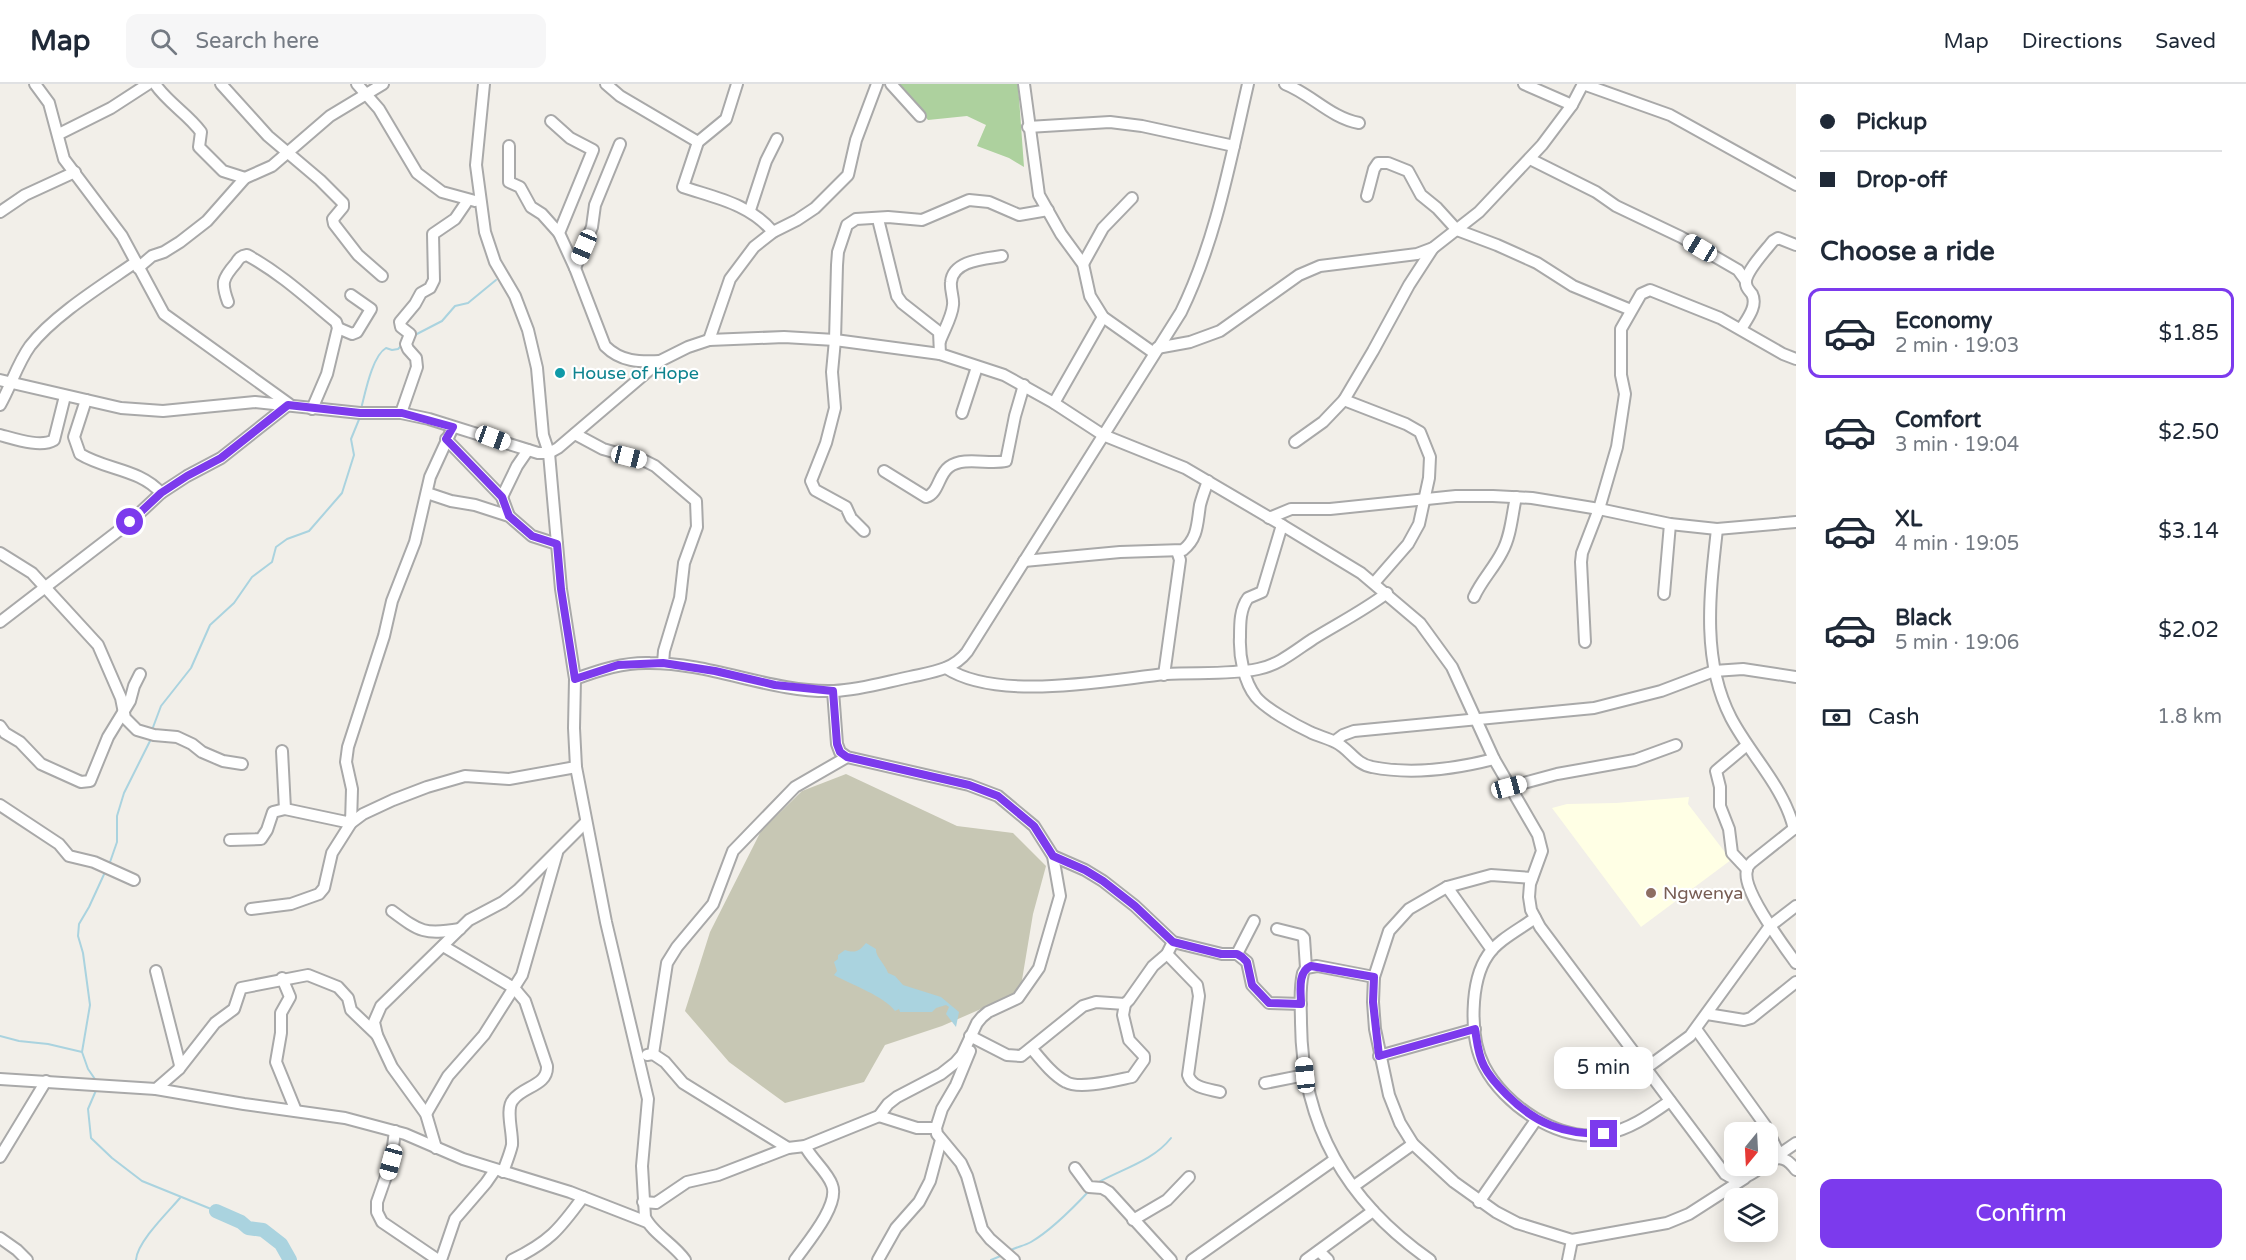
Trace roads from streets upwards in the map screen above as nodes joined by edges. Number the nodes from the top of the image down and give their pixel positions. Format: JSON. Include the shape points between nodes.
{"nodes":[{"id":1,"x":35,"y":84,"type":"edge"},
{"id":2,"x":147,"y":84,"type":"edge"},
{"id":3,"x":155,"y":84,"type":"edge"},
{"id":4,"x":221,"y":84,"type":"edge"},
{"id":5,"x":357,"y":84,"type":"edge"},
{"id":6,"x":383,"y":84,"type":"edge"},
{"id":7,"x":484,"y":84,"type":"edge"},
{"id":8,"x":606,"y":84,"type":"edge"},
{"id":9,"x":737,"y":84,"type":"edge"},
{"id":10,"x":877,"y":84,"type":"edge"},
{"id":11,"x":891,"y":84,"type":"edge"},
{"id":12,"x":1024,"y":84,"type":"edge"},
{"id":13,"x":1248,"y":84,"type":"edge"},
{"id":14,"x":1285,"y":84,"type":"edge"},
{"id":15,"x":1524,"y":84,"type":"edge"},
{"id":16,"x":1583,"y":84,"type":"edge"},
{"id":17,"x":365,"y":94,"type":"junction"},
{"id":18,"x":1572,"y":105,"type":"junction"},
{"id":19,"x":920,"y":116,"type":"dead end"},
{"id":20,"x":551,"y":122,"type":"dead end"},
{"id":21,"x":1359,"y":123,"type":"dead end"},
{"id":22,"x":1028,"y":128,"type":"junction"},
{"id":23,"x":59,"y":134,"type":"junction"},
{"id":24,"x":777,"y":140,"type":"dead end"},
{"id":25,"x":698,"y":142,"type":"junction"},
{"id":26,"x":620,"y":144,"type":"dead end"},
{"id":27,"x":509,"y":146,"type":"dead end"},
{"id":28,"x":1234,"y":146,"type":"junction"},
{"id":29,"x":287,"y":153,"type":"junction"},
{"id":30,"x":1530,"y":159,"type":"junction"},
{"id":31,"x":75,"y":172,"type":"junction"},
{"id":32,"x":245,"y":178,"type":"junction"},
{"id":33,"x":1796,"y":185,"type":"edge"},
{"id":34,"x":1366,"y":196,"type":"dead end"},
{"id":35,"x":1132,"y":198,"type":"dead end"},
{"id":36,"x":468,"y":200,"type":"junction"},
{"id":37,"x":480,"y":202,"type":"junction"},
{"id":38,"x":750,"y":210,"type":"junction"},
{"id":39,"x":1048,"y":210,"type":"junction"},
{"id":40,"x":0,"y":212,"type":"edge"},
{"id":41,"x":878,"y":219,"type":"junction"},
{"id":42,"x":1457,"y":230,"type":"junction"},
{"id":43,"x":773,"y":232,"type":"junction"},
{"id":44,"x":559,"y":233,"type":"junction"},
{"id":45,"x":1796,"y":245,"type":"edge"},
{"id":46,"x":1434,"y":248,"type":"junction"},
{"id":47,"x":1002,"y":256,"type":"dead end"},
{"id":48,"x":1083,"y":264,"type":"junction"},
{"id":49,"x":137,"y":265,"type":"junction"},
{"id":50,"x":575,"y":268,"type":"junction"},
{"id":51,"x":382,"y":276,"type":"dead end"},
{"id":52,"x":1746,"y":281,"type":"junction"},
{"id":53,"x":351,"y":295,"type":"dead end"},
{"id":54,"x":228,"y":302,"type":"dead end"},
{"id":55,"x":1631,"y":310,"type":"junction"},
{"id":56,"x":1103,"y":317,"type":"junction"},
{"id":57,"x":338,"y":328,"type":"junction"},
{"id":58,"x":1741,"y":329,"type":"junction"},
{"id":59,"x":709,"y":340,"type":"junction"},
{"id":60,"x":835,"y":340,"type":"junction"},
{"id":61,"x":940,"y":341,"type":"junction"},
{"id":62,"x":1156,"y":350,"type":"junction"},
{"id":63,"x":940,"y":354,"type":"junction"},
{"id":64,"x":1796,"y":359,"type":"edge"},
{"id":65,"x":660,"y":362,"type":"junction"},
{"id":66,"x":977,"y":367,"type":"junction"},
{"id":67,"x":5,"y":381,"type":"edge"},
{"id":68,"x":1024,"y":385,"type":"junction"},
{"id":69,"x":65,"y":396,"type":"junction"},
{"id":70,"x":86,"y":400,"type":"junction"},
{"id":71,"x":1344,"y":400,"type":"junction"},
{"id":72,"x":1054,"y":403,"type":"junction"},
{"id":73,"x":0,"y":405,"type":"edge"},
{"id":74,"x":290,"y":406,"type":"junction"},
{"id":75,"x":312,"y":409,"type":"junction"},
{"id":76,"x":402,"y":413,"type":"junction"},
{"id":77,"x":962,"y":413,"type":"dead end"},
{"id":78,"x":453,"y":427,"type":"junction"},
{"id":79,"x":575,"y":434,"type":"junction"},
{"id":80,"x":0,"y":435,"type":"edge"},
{"id":81,"x":1102,"y":435,"type":"junction"},
{"id":82,"x":446,"y":439,"type":"junction"},
{"id":83,"x":1294,"y":442,"type":"dead end"},
{"id":84,"x":528,"y":450,"type":"junction"},
{"id":85,"x":549,"y":453,"type":"junction"},
{"id":86,"x":884,"y":471,"type":"dead end"},
{"id":87,"x":1208,"y":481,"type":"junction"},
{"id":88,"x":161,"y":493,"type":"junction"},
{"id":89,"x":427,"y":493,"type":"junction"},
{"id":90,"x":502,"y":497,"type":"junction"},
{"id":91,"x":1516,"y":497,"type":"junction"},
{"id":92,"x":1423,"y":499,"type":"junction"},
{"id":93,"x":1599,"y":509,"type":"junction"},
{"id":94,"x":509,"y":516,"type":"junction"},
{"id":95,"x":1269,"y":518,"type":"junction"},
{"id":96,"x":1796,"y":522,"type":"edge"},
{"id":97,"x":1670,"y":524,"type":"junction"},
{"id":98,"x":1282,"y":525,"type":"junction"},
{"id":99,"x":1717,"y":529,"type":"junction"},
{"id":100,"x":864,"y":531,"type":"dead end"},
{"id":101,"x":557,"y":544,"type":"junction"},
{"id":102,"x":1177,"y":551,"type":"junction"},
{"id":103,"x":0,"y":553,"type":"edge"},
{"id":104,"x":1024,"y":561,"type":"junction"},
{"id":105,"x":1374,"y":583,"type":"junction"},
{"id":106,"x":45,"y":586,"type":"junction"},
{"id":107,"x":1387,"y":593,"type":"junction"},
{"id":108,"x":1664,"y":594,"type":"dead end"},
{"id":109,"x":1473,"y":597,"type":"dead end"},
{"id":110,"x":0,"y":622,"type":"edge"},
{"id":111,"x":1585,"y":642,"type":"dead end"},
{"id":112,"x":663,"y":663,"type":"junction"},
{"id":113,"x":946,"y":668,"type":"junction"},
{"id":114,"x":1243,"y":670,"type":"junction"},
{"id":115,"x":1714,"y":671,"type":"junction"},
{"id":116,"x":140,"y":674,"type":"dead end"},
{"id":117,"x":1164,"y":675,"type":"junction"},
{"id":118,"x":1796,"y":677,"type":"edge"},
{"id":119,"x":575,"y":679,"type":"junction"},
{"id":120,"x":833,"y":691,"type":"junction"},
{"id":121,"x":123,"y":712,"type":"junction"},
{"id":122,"x":1477,"y":720,"type":"junction"},
{"id":123,"x":0,"y":726,"type":"edge"},
{"id":124,"x":1335,"y":741,"type":"junction"},
{"id":125,"x":1676,"y":745,"type":"dead end"},
{"id":126,"x":1747,"y":745,"type":"junction"},
{"id":127,"x":282,"y":751,"type":"dead end"},
{"id":128,"x":847,"y":757,"type":"junction"},
{"id":129,"x":1494,"y":759,"type":"junction"},
{"id":130,"x":242,"y":764,"type":"dead end"},
{"id":131,"x":576,"y":767,"type":"junction"},
{"id":132,"x":1509,"y":787,"type":"junction"},
{"id":133,"x":0,"y":805,"type":"edge"},
{"id":134,"x":285,"y":809,"type":"junction"},
{"id":135,"x":586,"y":822,"type":"junction"},
{"id":136,"x":351,"y":823,"type":"junction"},
{"id":137,"x":1795,"y":828,"type":"edge"},
{"id":138,"x":230,"y":840,"type":"dead end"},
{"id":139,"x":558,"y":852,"type":"junction"},
{"id":140,"x":1053,"y":856,"type":"junction"},
{"id":141,"x":1747,"y":868,"type":"junction"},
{"id":142,"x":1533,"y":878,"type":"junction"},
{"id":143,"x":134,"y":880,"type":"dead end"},
{"id":144,"x":1447,"y":887,"type":"junction"},
{"id":145,"x":1796,"y":906,"type":"edge"},
{"id":146,"x":251,"y":909,"type":"dead end"},
{"id":147,"x":392,"y":911,"type":"dead end"},
{"id":148,"x":1535,"y":918,"type":"junction"},
{"id":149,"x":1254,"y":921,"type":"dead end"},
{"id":150,"x":1770,"y":926,"type":"junction"},
{"id":151,"x":460,"y":929,"type":"junction"},
{"id":152,"x":1277,"y":929,"type":"dead end"},
{"id":153,"x":1173,"y":942,"type":"junction"},
{"id":154,"x":443,"y":946,"type":"junction"},
{"id":155,"x":1492,"y":950,"type":"junction"},
{"id":156,"x":1167,"y":954,"type":"junction"},
{"id":157,"x":1237,"y":954,"type":"junction"},
{"id":158,"x":1796,"y":963,"type":"edge"},
{"id":159,"x":1306,"y":968,"type":"junction"},
{"id":160,"x":156,"y":970,"type":"dead end"},
{"id":161,"x":1374,"y":977,"type":"junction"},
{"id":162,"x":282,"y":978,"type":"junction"},
{"id":163,"x":1796,"y":982,"type":"edge"},
{"id":164,"x":514,"y":988,"type":"junction"},
{"id":165,"x":1125,"y":1004,"type":"junction"},
{"id":166,"x":1301,"y":1004,"type":"junction"},
{"id":167,"x":1707,"y":1014,"type":"junction"},
{"id":168,"x":1475,"y":1029,"type":"junction"},
{"id":169,"x":1696,"y":1029,"type":"junction"},
{"id":170,"x":377,"y":1035,"type":"junction"},
{"id":171,"x":970,"y":1036,"type":"junction"},
{"id":172,"x":1032,"y":1049,"type":"junction"},
{"id":173,"x":653,"y":1054,"type":"junction"},
{"id":174,"x":638,"y":1056,"type":"junction"},
{"id":175,"x":1379,"y":1056,"type":"junction"},
{"id":176,"x":1645,"y":1068,"type":"junction"},
{"id":177,"x":178,"y":1070,"type":"junction"},
{"id":178,"x":1305,"y":1075,"type":"junction"},
{"id":179,"x":0,"y":1079,"type":"edge"},
{"id":180,"x":46,"y":1081,"type":"junction"},
{"id":181,"x":1265,"y":1083,"type":"dead end"},
{"id":182,"x":156,"y":1089,"type":"junction"},
{"id":183,"x":1221,"y":1092,"type":"dead end"},
{"id":184,"x":1670,"y":1101,"type":"junction"},
{"id":185,"x":296,"y":1111,"type":"junction"},
{"id":186,"x":426,"y":1114,"type":"junction"},
{"id":187,"x":879,"y":1116,"type":"junction"},
{"id":188,"x":1536,"y":1119,"type":"junction"},
{"id":189,"x":1763,"y":1122,"type":"edge"},
{"id":190,"x":936,"y":1128,"type":"junction"},
{"id":191,"x":395,"y":1131,"type":"junction"},
{"id":192,"x":942,"y":1140,"type":"junction"},
{"id":193,"x":1796,"y":1143,"type":"edge"},
{"id":194,"x":1413,"y":1144,"type":"junction"},
{"id":195,"x":805,"y":1146,"type":"junction"},
{"id":196,"x":436,"y":1148,"type":"junction"},
{"id":197,"x":788,"y":1148,"type":"junction"},
{"id":198,"x":1778,"y":1155,"type":"edge"},
{"id":199,"x":0,"y":1157,"type":"edge"},
{"id":200,"x":1778,"y":1158,"type":"edge"},
{"id":201,"x":1334,"y":1160,"type":"junction"},
{"id":202,"x":1075,"y":1168,"type":"dead end"},
{"id":203,"x":1796,"y":1170,"type":"edge"},
{"id":204,"x":499,"y":1171,"type":"junction"},
{"id":205,"x":1748,"y":1176,"type":"edge"},
{"id":206,"x":1189,"y":1177,"type":"dead end"},
{"id":207,"x":1745,"y":1178,"type":"junction"},
{"id":208,"x":1354,"y":1186,"type":"junction"},
{"id":209,"x":583,"y":1197,"type":"junction"},
{"id":210,"x":643,"y":1202,"type":"junction"},
{"id":211,"x":1479,"y":1202,"type":"junction"},
{"id":212,"x":1373,"y":1211,"type":"junction"},
{"id":213,"x":1133,"y":1220,"type":"junction"},
{"id":214,"x":647,"y":1222,"type":"junction"},
{"id":215,"x":0,"y":1238,"type":"edge"},
{"id":216,"x":1572,"y":1240,"type":"junction"},
{"id":217,"x":1319,"y":1251,"type":"junction"},
{"id":218,"x":27,"y":1260,"type":"edge"},
{"id":219,"x":440,"y":1260,"type":"edge"},
{"id":220,"x":512,"y":1260,"type":"edge"},
{"id":221,"x":685,"y":1260,"type":"edge"},
{"id":222,"x":795,"y":1260,"type":"edge"},
{"id":223,"x":878,"y":1260,"type":"edge"},
{"id":224,"x":1014,"y":1260,"type":"edge"},
{"id":225,"x":1171,"y":1260,"type":"edge"},
{"id":226,"x":1192,"y":1260,"type":"edge"},
{"id":227,"x":1306,"y":1260,"type":"edge"},
{"id":228,"x":1328,"y":1260,"type":"edge"},
{"id":229,"x":1430,"y":1260,"type":"edge"},
{"id":230,"x":1568,"y":1260,"type":"edge"}],
"edges":[{"from":1,"to":23,"type":"street","via":[[49,103]]},
{"from":2,"to":23,"type":"street","via":[[111,108]]},
{"from":3,"to":32,"type":"street","via":[[201,132],[199,147],[223,171]]},
{"from":4,"to":29,"type":"street"},
{"from":5,"to":17,"type":"street"},
{"from":6,"to":17,"type":"street"},
{"from":7,"to":37,"type":"street","via":[[476,153]]},
{"from":8,"to":25,"type":"street"},
{"from":9,"to":25,"type":"street","via":[[726,119]]},
{"from":10,"to":43,"type":"street","via":[[856,140],[848,175],[815,208]]},
{"from":11,"to":19,"type":"street"},
{"from":12,"to":22,"type":"street"},
{"from":13,"to":28,"type":"street"},
{"from":14,"to":21,"type":"street","via":[[1336,115]]},
{"from":15,"to":18,"type":"street"},
{"from":16,"to":18,"type":"street"},
{"from":16,"to":33,"type":"street","via":[[1670,115]]},
{"from":17,"to":29,"type":"street","via":[[330,116]]},
{"from":17,"to":36,"type":"street","via":[[417,173],[442,192]]},
{"from":18,"to":30,"type":"street"},
{"from":20,"to":44,"type":"street","via":[[593,150]]},
{"from":22,"to":28,"type":"street","via":[[1110,122]]},
{"from":22,"to":39,"type":"street","via":[[1039,195]]},
{"from":23,"to":31,"type":"street","via":[[64,159]]},
{"from":24,"to":38,"type":"street"},
{"from":25,"to":38,"type":"street","via":[[683,186]]},
{"from":26,"to":50,"type":"street"},
{"from":27,"to":44,"type":"street","via":[[509,182]]},
{"from":28,"to":62,"type":"street","via":[[1203,264],[1181,312]]},
{"from":29,"to":32,"type":"street","via":[[272,166]]},
{"from":29,"to":51,"type":"street","via":[[343,203],[334,224],[358,255]]},
{"from":30,"to":42,"type":"street"},
{"from":30,"to":52,"type":"street","via":[[1681,237],[1738,270]]},
{"from":31,"to":40,"type":"street","via":[[25,195]]},
{"from":31,"to":49,"type":"street","via":[[122,236]]},
{"from":32,"to":49,"type":"street","via":[[207,221],[180,242]]},
{"from":34,"to":42,"type":"street","via":[[1378,163],[1388,163],[1408,171],[1421,195]]},
{"from":35,"to":48,"type":"street","via":[[1103,228]]},
{"from":36,"to":37,"type":"street"},
{"from":36,"to":76,"type":"street","via":[[455,219],[432,234],[434,280],[399,322],[410,334],[406,344],[417,367]]},
{"from":37,"to":85,"type":"street","via":[[489,246],[528,330]]},
{"from":38,"to":43,"type":"street"},
{"from":39,"to":41,"type":"street","via":[[1019,215],[988,202],[969,200],[922,220]]},
{"from":39,"to":48,"type":"street"},
{"from":41,"to":60,"type":"street","via":[[850,222],[841,241]]},
{"from":41,"to":61,"type":"street","via":[[897,296],[935,327]]},
{"from":42,"to":46,"type":"street"},
{"from":42,"to":55,"type":"street","via":[[1527,258],[1573,286]]},
{"from":43,"to":59,"type":"street","via":[[754,247],[730,279]]},
{"from":44,"to":50,"type":"street"},
{"from":45,"to":52,"type":"street","via":[[1778,238],[1773,241]]},
{"from":46,"to":62,"type":"street","via":[[1417,254],[1320,266],[1299,275],[1220,331]]},
{"from":46,"to":71,"type":"street"},
{"from":47,"to":61,"type":"street","via":[[975,261],[954,272],[953,306]]},
{"from":48,"to":56,"type":"street","via":[[1090,296]]},
{"from":49,"to":67,"type":"street","via":[[48,328]]},
{"from":49,"to":74,"type":"street","via":[[168,318]]},
{"from":50,"to":65,"type":"street","via":[[605,346],[632,362]]},
{"from":52,"to":58,"type":"street","via":[[1754,304]]},
{"from":53,"to":57,"type":"street","via":[[371,309],[357,332]]},
{"from":54,"to":57,"type":"street","via":[[224,277],[247,255],[302,292]]},
{"from":55,"to":58,"type":"street","via":[[1643,292],[1650,290]]},
{"from":55,"to":93,"type":"street","via":[[1620,337],[1624,394],[1620,429]]},
{"from":56,"to":62,"type":"street"},
{"from":56,"to":72,"type":"street"},
{"from":57,"to":75,"type":"street","via":[[327,374]]},
{"from":58,"to":64,"type":"street"},
{"from":59,"to":60,"type":"street"},
{"from":59,"to":65,"type":"street"},
{"from":60,"to":63,"type":"street"},
{"from":60,"to":100,"type":"street","via":[[835,408],[811,481],[814,490],[846,507]]},
{"from":61,"to":63,"type":"street"},
{"from":62,"to":81,"type":"street"},
{"from":63,"to":66,"type":"street"},
{"from":65,"to":79,"type":"street"},
{"from":66,"to":68,"type":"street"},
{"from":66,"to":77,"type":"street"},
{"from":67,"to":69,"type":"street"},
{"from":67,"to":73,"type":"street"},
{"from":68,"to":72,"type":"street"},
{"from":68,"to":86,"type":"street","via":[[1006,461],[952,465],[933,494],[926,497]]},
{"from":69,"to":70,"type":"street"},
{"from":69,"to":80,"type":"street","via":[[54,440],[48,444]]},
{"from":70,"to":74,"type":"street","via":[[157,411],[233,402]]},
{"from":70,"to":88,"type":"street","via":[[74,437],[80,454],[148,480]]},
{"from":71,"to":83,"type":"street","via":[[1323,422]]},
{"from":71,"to":92,"type":"street","via":[[1420,432],[1431,466]]},
{"from":72,"to":81,"type":"street"},
{"from":74,"to":75,"type":"street"},
{"from":74,"to":88,"type":"street","via":[[221,458]]},
{"from":75,"to":76,"type":"street"},
{"from":76,"to":78,"type":"street"},
{"from":78,"to":82,"type":"street"},
{"from":78,"to":84,"type":"street"},
{"from":79,"to":85,"type":"street"},
{"from":79,"to":112,"type":"street","via":[[603,449],[655,466],[696,501],[697,527],[684,563],[680,598],[663,651]]},
{"from":81,"to":87,"type":"street"},
{"from":81,"to":104,"type":"street"},
{"from":82,"to":89,"type":"street"},
{"from":82,"to":90,"type":"street"},
{"from":84,"to":85,"type":"street"},
{"from":84,"to":90,"type":"street"},
{"from":85,"to":101,"type":"street"},
{"from":87,"to":95,"type":"street"},
{"from":87,"to":102,"type":"street","via":[[1197,534],[1188,546]]},
{"from":88,"to":106,"type":"street","via":[[130,522]]},
{"from":89,"to":94,"type":"street"},
{"from":89,"to":136,"type":"street","via":[[415,542],[392,601],[348,747]]},
{"from":90,"to":94,"type":"street"},
{"from":91,"to":92,"type":"street"},
{"from":91,"to":93,"type":"street"},
{"from":91,"to":109,"type":"street","via":[[1502,553]]},
{"from":92,"to":95,"type":"street","via":[[1291,509]]},
{"from":92,"to":105,"type":"street","via":[[1419,524],[1408,544]]},
{"from":93,"to":97,"type":"street"},
{"from":93,"to":111,"type":"street","via":[[1581,562]]},
{"from":94,"to":101,"type":"street","via":[[532,536]]},
{"from":95,"to":98,"type":"street"},
{"from":96,"to":99,"type":"street"},
{"from":97,"to":99,"type":"street"},
{"from":97,"to":108,"type":"street"},
{"from":98,"to":105,"type":"street"},
{"from":98,"to":114,"type":"street","via":[[1262,592],[1248,598],[1242,611]]},
{"from":99,"to":115,"type":"street","via":[[1710,603]]},
{"from":101,"to":119,"type":"street"},
{"from":102,"to":104,"type":"street"},
{"from":102,"to":117,"type":"street","via":[[1180,560]]},
{"from":103,"to":106,"type":"street"},
{"from":104,"to":113,"type":"street","via":[[967,652],[958,663]]},
{"from":105,"to":107,"type":"street"},
{"from":106,"to":110,"type":"street"},
{"from":106,"to":121,"type":"street","via":[[98,645],[121,698]]},
{"from":107,"to":114,"type":"street","via":[[1280,661]]},
{"from":107,"to":122,"type":"street","via":[[1442,650]]},
{"from":112,"to":119,"type":"street","via":[[618,665]]},
{"from":112,"to":120,"type":"street","via":[[775,685]]},
{"from":113,"to":117,"type":"street","via":[[966,678],[1014,687]]},
{"from":113,"to":120,"type":"street"},
{"from":114,"to":117,"type":"street"},
{"from":114,"to":124,"type":"street","via":[[1257,698],[1308,731]]},
{"from":115,"to":118,"type":"street","via":[[1743,669]]},
{"from":115,"to":122,"type":"street","via":[[1661,691],[1593,708]]},
{"from":115,"to":126,"type":"street","via":[[1717,687]]},
{"from":116,"to":121,"type":"street"},
{"from":119,"to":131,"type":"street"},
{"from":120,"to":128,"type":"street","via":[[837,744]]},
{"from":121,"to":123,"type":"street","via":[[108,737],[93,777],[86,783],[40,764]]},
{"from":121,"to":130,"type":"street","via":[[137,730],[177,737],[202,753]]},
{"from":122,"to":124,"type":"street","via":[[1354,731]]},
{"from":122,"to":129,"type":"street"},
{"from":124,"to":129,"type":"street","via":[[1362,765],[1394,770],[1452,769]]},
{"from":125,"to":132,"type":"street","via":[[1635,760]]},
{"from":126,"to":137,"type":"street","via":[[1780,793]]},
{"from":126,"to":141,"type":"street","via":[[1716,771],[1732,853]]},
{"from":127,"to":134,"type":"street"},
{"from":128,"to":140,"type":"street","via":[[969,785],[998,796],[1034,826]]},
{"from":128,"to":173,"type":"street","via":[[795,787],[733,851],[713,904],[667,963]]},
{"from":129,"to":132,"type":"street"},
{"from":131,"to":135,"type":"street"},
{"from":131,"to":136,"type":"street","via":[[509,780],[465,776],[393,800]]},
{"from":132,"to":142,"type":"street","via":[[1541,844]]},
{"from":133,"to":143,"type":"street","via":[[58,844],[69,856]]},
{"from":134,"to":136,"type":"street"},
{"from":134,"to":138,"type":"street","via":[[273,812],[261,838]]},
{"from":135,"to":139,"type":"street"},
{"from":135,"to":174,"type":"street"},
{"from":136,"to":146,"type":"street","via":[[332,853],[319,894],[291,904]]},
{"from":137,"to":141,"type":"street"},
{"from":139,"to":151,"type":"street","via":[[503,902]]},
{"from":139,"to":164,"type":"street","via":[[522,975]]},
{"from":140,"to":153,"type":"street","via":[[1103,881]]},
{"from":140,"to":171,"type":"street","via":[[1060,896],[1039,968],[1024,993],[988,1012]]},
{"from":141,"to":150,"type":"street","via":[[1746,877]]},
{"from":142,"to":144,"type":"street","via":[[1491,875]]},
{"from":142,"to":148,"type":"street","via":[[1529,897]]},
{"from":144,"to":155,"type":"street"},
{"from":144,"to":161,"type":"street","via":[[1422,900],[1392,925]]},
{"from":145,"to":150,"type":"street"},
{"from":147,"to":151,"type":"street","via":[[425,932]]},
{"from":148,"to":155,"type":"street"},
{"from":148,"to":176,"type":"street"},
{"from":149,"to":157,"type":"street"},
{"from":150,"to":158,"type":"street"},
{"from":150,"to":167,"type":"street"},
{"from":151,"to":154,"type":"street"},
{"from":152,"to":159,"type":"street","via":[[1304,938]]},
{"from":153,"to":156,"type":"street"},
{"from":153,"to":157,"type":"street"},
{"from":154,"to":164,"type":"street"},
{"from":154,"to":170,"type":"street","via":[[381,1006],[374,1022]]},
{"from":155,"to":168,"type":"street","via":[[1479,974],[1473,1007]]},
{"from":156,"to":165,"type":"street"},
{"from":156,"to":183,"type":"street","via":[[1197,985],[1199,996],[1188,1075],[1193,1084]]},
{"from":157,"to":166,"type":"street","via":[[1247,962],[1252,985],[1269,1003]]},
{"from":159,"to":161,"type":"street","via":[[1317,966]]},
{"from":159,"to":166,"type":"street","via":[[1301,978]]},
{"from":160,"to":177,"type":"street","via":[[180,1065]]},
{"from":161,"to":175,"type":"street"},
{"from":162,"to":170,"type":"street","via":[[308,975],[338,987],[348,998],[351,1010]]},
{"from":162,"to":177,"type":"street","via":[[241,988],[234,1009],[215,1023]]},
{"from":162,"to":185,"type":"street","via":[[290,997],[281,1013],[276,1062]]},
{"from":163,"to":167,"type":"street","via":[[1751,1018]]},
{"from":164,"to":186,"type":"street","via":[[484,1035],[448,1076]]},
{"from":164,"to":204,"type":"street","via":[[525,1001],[548,1072],[511,1101],[512,1146]]},
{"from":165,"to":172,"type":"street","via":[[1096,1002],[1083,1006]]},
{"from":165,"to":172,"type":"street","via":[[1123,1015],[1129,1040],[1144,1056],[1132,1077],[1097,1084],[1069,1084]]},
{"from":166,"to":178,"type":"street"},
{"from":167,"to":169,"type":"street"},
{"from":168,"to":175,"type":"street"},
{"from":168,"to":188,"type":"street","via":[[1484,1066],[1499,1087]]},
{"from":169,"to":176,"type":"street"},
{"from":169,"to":189,"type":"street"},
{"from":170,"to":186,"type":"street","via":[[392,1067]]},
{"from":171,"to":172,"type":"street","via":[[1015,1057]]},
{"from":171,"to":187,"type":"street","via":[[954,1063],[897,1097]]},
{"from":171,"to":190,"type":"street","via":[[971,1048]]},
{"from":173,"to":174,"type":"street"},
{"from":173,"to":197,"type":"street","via":[[683,1083]]},
{"from":174,"to":210,"type":"street","via":[[648,1099]]},
{"from":175,"to":194,"type":"street","via":[[1389,1095]]},
{"from":176,"to":184,"type":"street"},
{"from":177,"to":182,"type":"street"},
{"from":178,"to":181,"type":"street"},
{"from":178,"to":201,"type":"street","via":[[1315,1118]]},
{"from":179,"to":180,"type":"street"},
{"from":180,"to":182,"type":"street"},
{"from":180,"to":199,"type":"street"},
{"from":182,"to":185,"type":"street"},
{"from":184,"to":188,"type":"street","via":[[1629,1126],[1604,1134],[1556,1129]]},
{"from":184,"to":207,"type":"street","via":[[1725,1173],[1731,1178]]},
{"from":185,"to":191,"type":"street"},
{"from":186,"to":196,"type":"street"},
{"from":187,"to":190,"type":"street","via":[[917,1128]]},
{"from":187,"to":195,"type":"street"},
{"from":188,"to":211,"type":"street"},
{"from":190,"to":192,"type":"street"},
{"from":191,"to":196,"type":"street"},
{"from":191,"to":219,"type":"street","via":[[377,1212],[382,1222]]},
{"from":192,"to":223,"type":"street","via":[[930,1182]]},
{"from":192,"to":224,"type":"street","via":[[967,1176],[982,1229]]},
{"from":193,"to":198,"type":"street"},
{"from":194,"to":208,"type":"street"},
{"from":194,"to":211,"type":"street"},
{"from":195,"to":197,"type":"street"},
{"from":195,"to":222,"type":"street","via":[[832,1184],[835,1196]]},
{"from":196,"to":204,"type":"street"},
{"from":197,"to":210,"type":"street","via":[[718,1175],[687,1182],[656,1203]]},
{"from":200,"to":203,"type":"street","via":[[1785,1159]]},
{"from":201,"to":208,"type":"street"},
{"from":201,"to":226,"type":"street"},
{"from":202,"to":213,"type":"street","via":[[1091,1187],[1109,1191]]},
{"from":204,"to":209,"type":"street"},
{"from":204,"to":219,"type":"street","via":[[455,1218]]},
{"from":205,"to":207,"type":"street"},
{"from":206,"to":213,"type":"street","via":[[1167,1200]]},
{"from":207,"to":216,"type":"street","via":[[1689,1214],[1667,1223]]},
{"from":208,"to":212,"type":"street"},
{"from":209,"to":214,"type":"street"},
{"from":209,"to":220,"type":"street","via":[[556,1233]]},
{"from":210,"to":214,"type":"street"},
{"from":211,"to":216,"type":"street","via":[[1517,1223]]},
{"from":212,"to":217,"type":"street"},
{"from":212,"to":229,"type":"street"},
{"from":213,"to":225,"type":"street"},
{"from":214,"to":221,"type":"street"},
{"from":215,"to":218,"type":"street"},
{"from":216,"to":230,"type":"street"},
{"from":217,"to":227,"type":"street"},
{"from":217,"to":228,"type":"street"}]}
